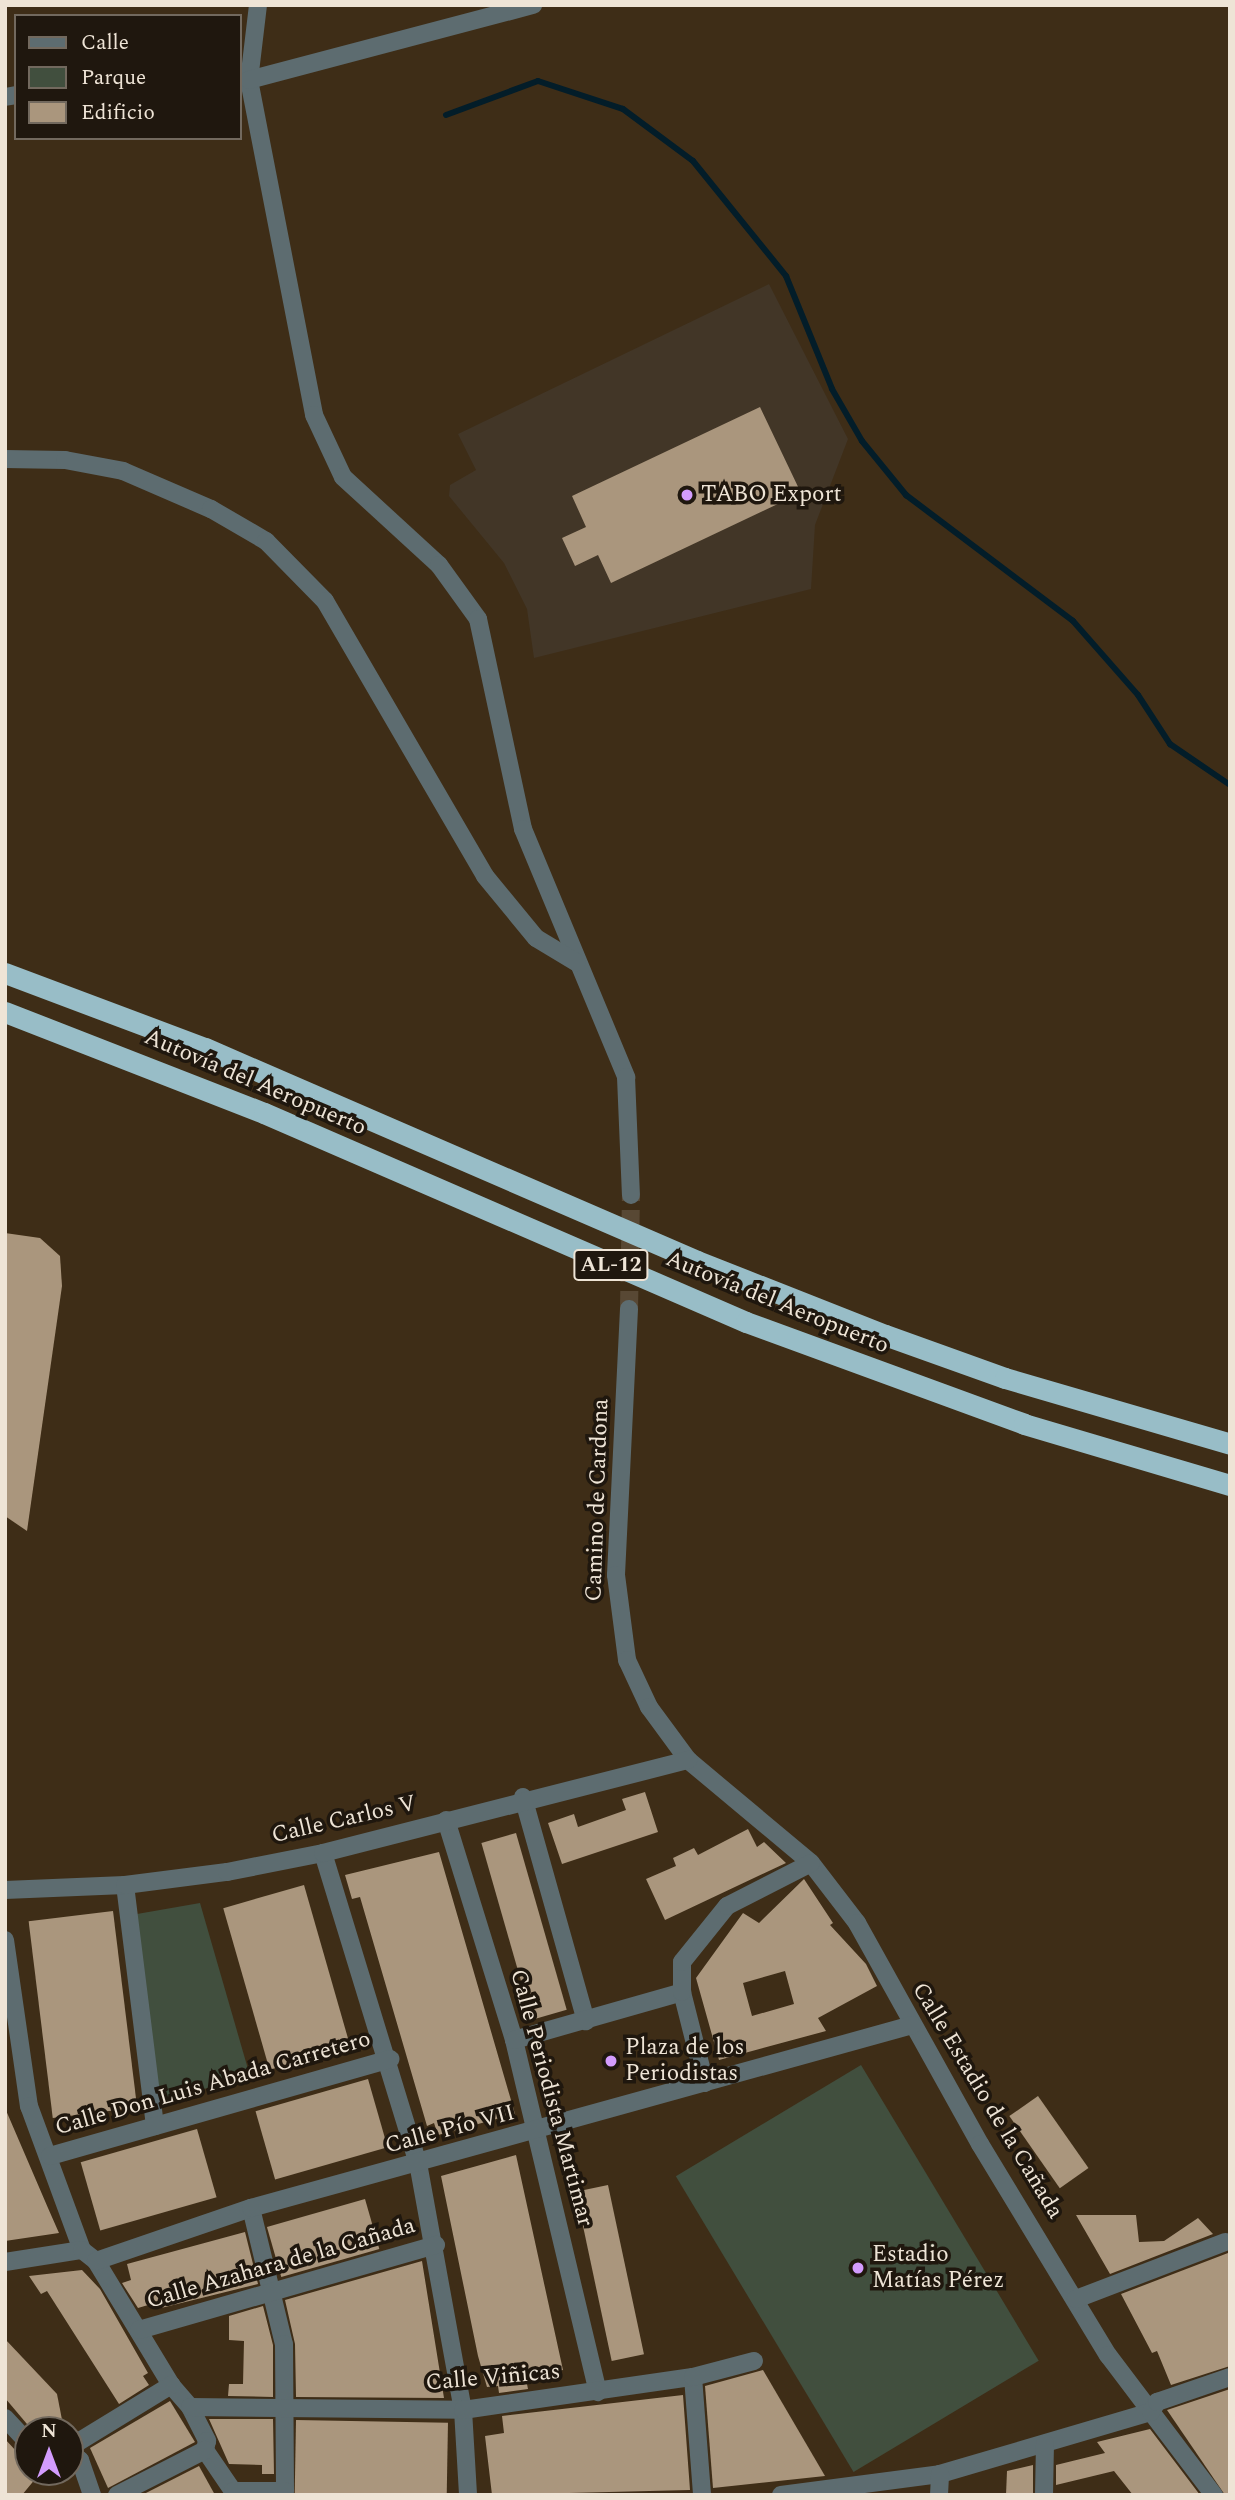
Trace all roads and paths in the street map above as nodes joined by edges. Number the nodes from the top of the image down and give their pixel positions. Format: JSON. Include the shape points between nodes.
{"nodes":[{"id":1,"x":258,"y":5,"type":"edge"},
{"id":2,"x":533,"y":5,"type":"edge"},
{"id":3,"x":245,"y":48,"type":"edge"},
{"id":4,"x":249,"y":80,"type":"junction"},
{"id":5,"x":5,"y":459,"type":"edge"},
{"id":6,"x":576,"y":962,"type":"junction"},
{"id":7,"x":5,"y":973,"type":"edge"},
{"id":8,"x":5,"y":1012,"type":"edge"},
{"id":9,"x":631,"y":1195,"type":"tunnel mouth"},
{"id":10,"x":629,"y":1308,"type":"tunnel mouth"},
{"id":11,"x":1230,"y":1444,"type":"edge"},
{"id":12,"x":1230,"y":1485,"type":"edge"},
{"id":13,"x":688,"y":1759,"type":"junction"},
{"id":14,"x":523,"y":1797,"type":"junction"},
{"id":15,"x":446,"y":1821,"type":"junction"},
{"id":16,"x":323,"y":1853,"type":"junction"},
{"id":17,"x":811,"y":1863,"type":"junction"},
{"id":18,"x":125,"y":1885,"type":"junction"},
{"id":19,"x":5,"y":1890,"type":"edge"},
{"id":20,"x":5,"y":1940,"type":"edge"},
{"id":21,"x":682,"y":1992,"type":"junction"},
{"id":22,"x":586,"y":2021,"type":"junction"},
{"id":23,"x":912,"y":2025,"type":"junction"},
{"id":24,"x":514,"y":2040,"type":"junction"},
{"id":25,"x":390,"y":2059,"type":"junction"},
{"id":26,"x":705,"y":2083,"type":"junction"},
{"id":27,"x":155,"y":2126,"type":"junction"},
{"id":28,"x":538,"y":2132,"type":"junction"},
{"id":29,"x":50,"y":2156,"type":"junction"},
{"id":30,"x":418,"y":2163,"type":"junction"},
{"id":31,"x":251,"y":2208,"type":"junction"},
{"id":32,"x":1225,"y":2242,"type":"dead end"},
{"id":33,"x":436,"y":2245,"type":"junction"},
{"id":34,"x":89,"y":2256,"type":"junction"},
{"id":35,"x":5,"y":2262,"type":"edge"},
{"id":36,"x":271,"y":2290,"type":"junction"},
{"id":37,"x":1076,"y":2299,"type":"junction"},
{"id":38,"x":139,"y":2330,"type":"junction"},
{"id":39,"x":754,"y":2361,"type":"dead end"},
{"id":40,"x":693,"y":2377,"type":"junction"},
{"id":41,"x":1230,"y":2377,"type":"edge"},
{"id":42,"x":171,"y":2385,"type":"junction"},
{"id":43,"x":598,"y":2392,"type":"junction"},
{"id":44,"x":190,"y":2407,"type":"junction"},
{"id":45,"x":287,"y":2407,"type":"junction"},
{"id":46,"x":463,"y":2410,"type":"junction"},
{"id":47,"x":1151,"y":2412,"type":"junction"},
{"id":48,"x":84,"y":2441,"type":"edge"},
{"id":49,"x":1045,"y":2444,"type":"junction"},
{"id":50,"x":205,"y":2450,"type":"junction"},
{"id":51,"x":84,"y":2472,"type":"edge"},
{"id":52,"x":940,"y":2474,"type":"junction"},
{"id":53,"x":287,"y":2493,"type":"edge"},
{"id":54,"x":823,"y":2493,"type":"edge"},
{"id":55,"x":92,"y":2495,"type":"edge"},
{"id":56,"x":117,"y":2495,"type":"edge"},
{"id":57,"x":468,"y":2495,"type":"edge"},
{"id":58,"x":702,"y":2495,"type":"edge"},
{"id":59,"x":781,"y":2495,"type":"edge"},
{"id":60,"x":939,"y":2495,"type":"edge"},
{"id":61,"x":1044,"y":2495,"type":"edge"},
{"id":62,"x":1214,"y":2495,"type":"edge"}],
"edges":[{"from":1,"to":3,"type":"street"},
{"from":2,"to":4,"type":"street"},
{"from":3,"to":4,"type":"street"},
{"from":4,"to":6,"type":"street","via":[[314,415],[343,477],[439,565],[478,619],[523,829]]},
{"from":5,"to":6,"type":"street","via":[[65,460],[123,471],[211,509],[265,541],[324,601],[485,876],[536,939]]},
{"from":6,"to":9,"type":"street","via":[[626,1077]]},
{"from":7,"to":11,"type":"highway","name":"Autovía del Aeropuerto","number":"AL-12","via":[[205,1048],[697,1261],[885,1335],[1005,1378]]},
{"from":8,"to":12,"type":"highway","name":"Autovía del Aeropuerto","number":"AL-12","via":[[251,1108],[746,1322],[1024,1424]]},
{"from":10,"to":13,"type":"street","name":"Camino de Cardona","via":[[616,1575],[619,1623],[627,1660],[649,1707]]},
{"from":13,"to":14,"type":"street","name":"Calle Carlos V"},
{"from":13,"to":17,"type":"street","name":"Calle Estadio de la Cañada"},
{"from":14,"to":15,"type":"street","name":"Calle Carlos V"},
{"from":14,"to":22,"type":"street"},
{"from":15,"to":16,"type":"street","name":"Calle Carlos V"},
{"from":15,"to":24,"type":"street","name":"Calle Periodista Martimar"},
{"from":16,"to":18,"type":"street","name":"Calle Carlos V"},
{"from":16,"to":25,"type":"street"},
{"from":17,"to":21,"type":"street","via":[[727,1906],[682,1962]]},
{"from":17,"to":23,"type":"street","name":"Calle Estadio de la Cañada","via":[[857,1923]]},
{"from":18,"to":19,"type":"street","name":"Calle Carlos V"},
{"from":18,"to":27,"type":"street"},
{"from":20,"to":29,"type":"street","via":[[23,2075]]},
{"from":21,"to":22,"type":"street"},
{"from":21,"to":26,"type":"street"},
{"from":22,"to":24,"type":"street"},
{"from":23,"to":26,"type":"street","name":"Calle Pío VII"},
{"from":23,"to":37,"type":"street","name":"Calle Estadio de la Cañada"},
{"from":24,"to":28,"type":"street","name":"Calle Periodista Martimar"},
{"from":25,"to":27,"type":"street","name":"Calle Don Luis Abada Carretero"},
{"from":25,"to":30,"type":"street"},
{"from":26,"to":28,"type":"street","name":"Calle Pío VII"},
{"from":27,"to":29,"type":"street","name":"Calle Don Luis Abada Carretero"},
{"from":28,"to":30,"type":"street","name":"Calle Pío VII"},
{"from":28,"to":43,"type":"street","name":"Calle Periodista Martimar"},
{"from":29,"to":34,"type":"street"},
{"from":30,"to":31,"type":"street","name":"Calle Pío VII"},
{"from":30,"to":33,"type":"street"},
{"from":31,"to":34,"type":"street","name":"Calle Pío VII"},
{"from":31,"to":36,"type":"street"},
{"from":32,"to":37,"type":"street"},
{"from":33,"to":36,"type":"street","name":"Calle Azahara de la Cañada"},
{"from":33,"to":46,"type":"street"},
{"from":34,"to":35,"type":"street","name":"Calle Pío VII"},
{"from":34,"to":38,"type":"street"},
{"from":36,"to":38,"type":"street","name":"Calle Azahara de la Cañada"},
{"from":36,"to":45,"type":"street","via":[[284,2344]]},
{"from":37,"to":47,"type":"street","name":"Calle Estadio de la Cañada","via":[[1108,2355]]},
{"from":38,"to":42,"type":"street"},
{"from":39,"to":40,"type":"street","name":"Calle Viñicas"},
{"from":40,"to":43,"type":"street","name":"Calle Viñicas"},
{"from":40,"to":58,"type":"street"},
{"from":41,"to":47,"type":"street","via":[[1157,2402]]},
{"from":42,"to":44,"type":"street"},
{"from":42,"to":48,"type":"street"},
{"from":43,"to":46,"type":"street","name":"Calle Viñicas"},
{"from":44,"to":45,"type":"street","name":"Calle Viñicas"},
{"from":44,"to":50,"type":"street","via":[[207,2441]]},
{"from":45,"to":46,"type":"street","name":"Calle Viñicas"},
{"from":45,"to":53,"type":"street"},
{"from":46,"to":57,"type":"street"},
{"from":47,"to":49,"type":"street"},
{"from":47,"to":62,"type":"street","name":"Calle Estadio de la Cañada"},
{"from":49,"to":52,"type":"street"},
{"from":49,"to":61,"type":"street"},
{"from":50,"to":53,"type":"street","via":[[233,2491]]},
{"from":50,"to":56,"type":"street"},
{"from":51,"to":55,"type":"street"},
{"from":52,"to":54,"type":"street"},
{"from":52,"to":60,"type":"street"},
{"from":54,"to":59,"type":"street"}]}
